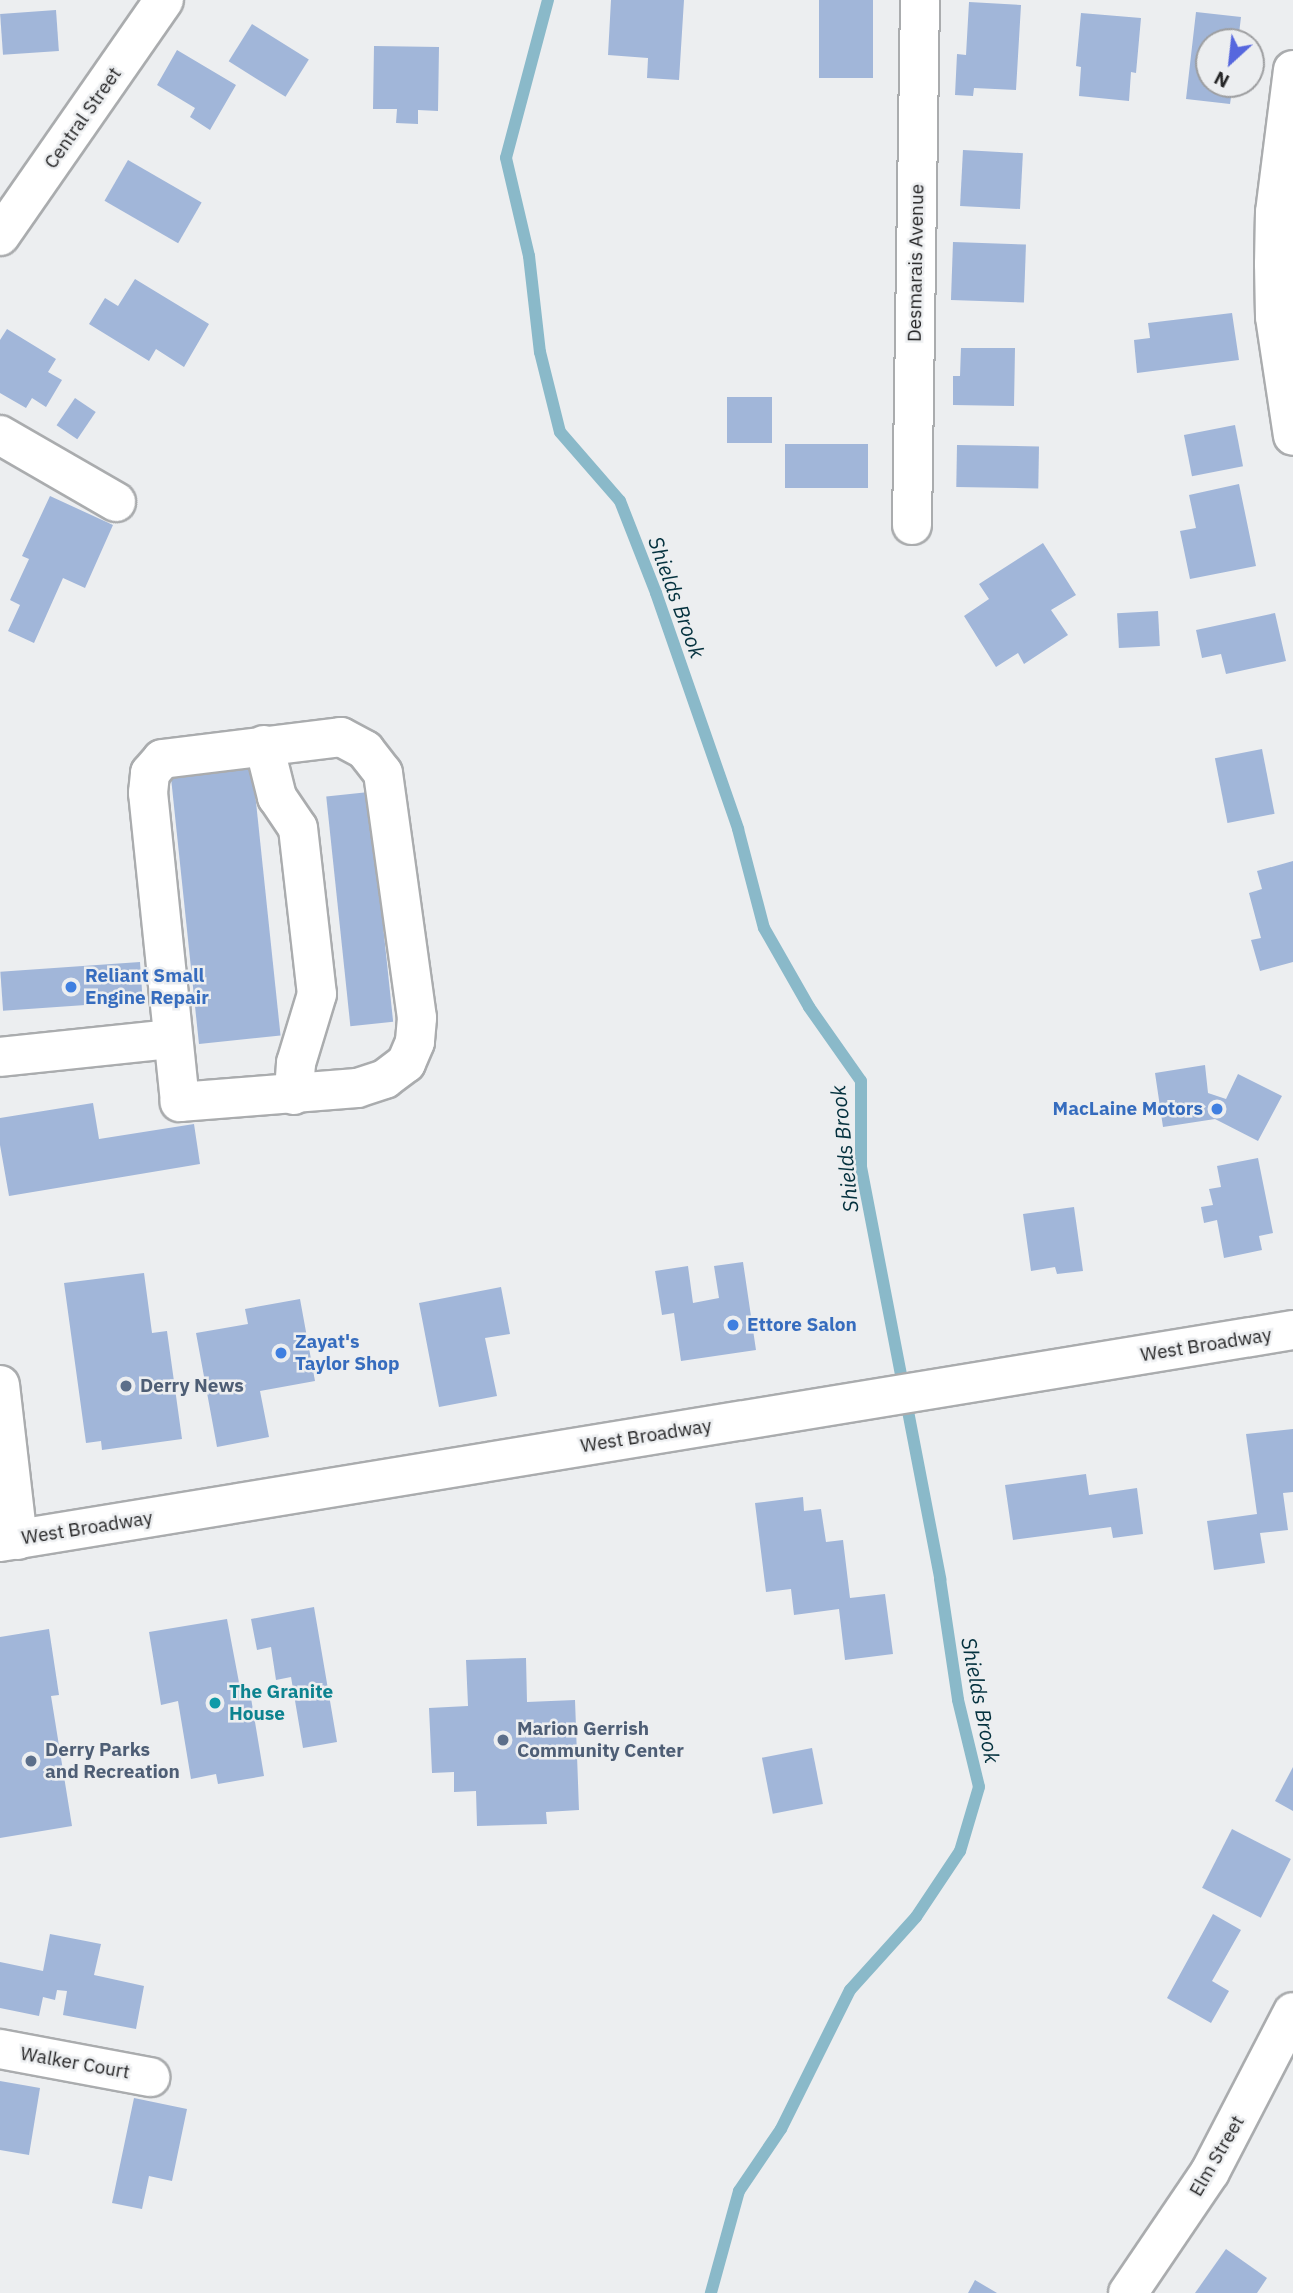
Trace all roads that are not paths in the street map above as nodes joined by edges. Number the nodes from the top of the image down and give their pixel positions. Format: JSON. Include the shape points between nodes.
{"nodes":[{"id":1,"x":164,"y":0,"type":"edge"},
{"id":2,"x":920,"y":0,"type":"edge"},
{"id":3,"x":1293,"y":70,"type":"edge"},
{"id":4,"x":0,"y":236,"type":"edge"},
{"id":5,"x":0,"y":435,"type":"edge"},
{"id":6,"x":1293,"y":436,"type":"edge"},
{"id":7,"x":116,"y":502,"type":"dead end"},
{"id":8,"x":912,"y":525,"type":"dead end"},
{"id":9,"x":264,"y":746,"type":"junction"},
{"id":10,"x":172,"y":1039,"type":"junction"},
{"id":11,"x":0,"y":1057,"type":"edge"},
{"id":12,"x":294,"y":1095,"type":"junction"},
{"id":13,"x":1293,"y":1330,"type":"edge"},
{"id":14,"x":0,"y":1385,"type":"edge"},
{"id":15,"x":9,"y":1541,"type":"edge"},
{"id":16,"x":1293,"y":2012,"type":"edge"},
{"id":17,"x":0,"y":2049,"type":"edge"},
{"id":18,"x":150,"y":2077,"type":"dead end"},
{"id":19,"x":1128,"y":2293,"type":"edge"}],
"edges":[{"from":1,"to":4,"type":"street","name":"Central Street"},
{"from":2,"to":8,"type":"street","name":"Desmarais Avenue"},
{"from":3,"to":6,"type":"street","via":[[1275,212],[1274,264],[1275,317]]},
{"from":5,"to":7,"type":"street"},
{"from":9,"to":10,"type":"street","via":[[162,759],[150,773],[148,793]]},
{"from":9,"to":12,"type":"street","via":[[276,797],[298,828],[317,994],[296,1063]]},
{"from":9,"to":12,"type":"street","via":[[341,737],[365,750],[383,773],[416,1018],[415,1042],[406,1063],[385,1079],[358,1088]]},
{"from":10,"to":11,"type":"street"},
{"from":10,"to":12,"type":"street","via":[[180,1102]]},
{"from":13,"to":15,"type":"street","name":"West Broadway"},
{"from":14,"to":15,"type":"street"},
{"from":16,"to":19,"type":"street","name":"Elm Street","via":[[1210,2172]]},
{"from":17,"to":18,"type":"street","name":"Walker Court"}]}
